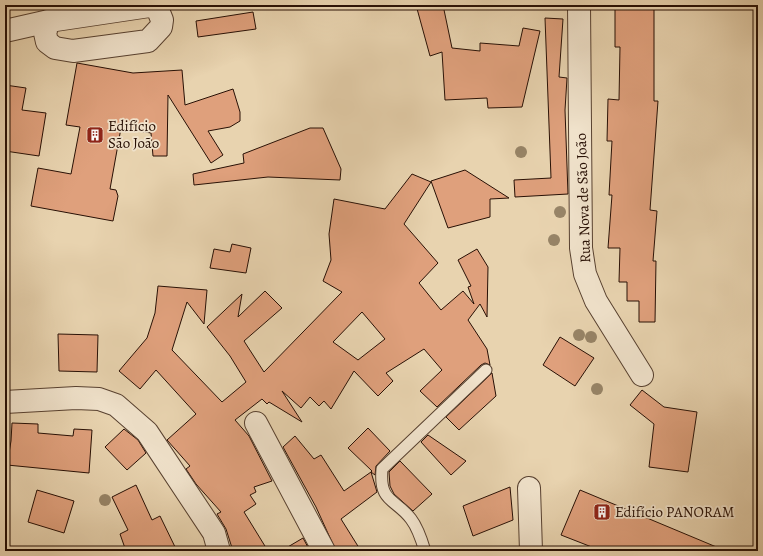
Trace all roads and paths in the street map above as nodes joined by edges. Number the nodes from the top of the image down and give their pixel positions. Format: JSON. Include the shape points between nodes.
{"nodes":[{"id":1,"x":156,"y":5,"type":"edge"},
{"id":2,"x":579,"y":5,"type":"edge"},
{"id":3,"x":49,"y":21,"type":"junction"},
{"id":4,"x":5,"y":31,"type":"edge"},
{"id":5,"x":486,"y":370,"type":"dead end"},
{"id":6,"x":642,"y":375,"type":"dead end"},
{"id":7,"x":5,"y":402,"type":"edge"},
{"id":8,"x":256,"y":423,"type":"dead end"},
{"id":9,"x":529,"y":488,"type":"dead end"},
{"id":10,"x":219,"y":551,"type":"edge"},
{"id":11,"x":324,"y":551,"type":"edge"},
{"id":12,"x":426,"y":551,"type":"edge"},
{"id":13,"x":531,"y":551,"type":"edge"}],
"edges":[{"from":1,"to":3,"type":"street"},
{"from":1,"to":3,"type":"street","via":[[162,20],[161,27],[148,41],[73,51],[55,48],[47,42],[45,33]]},
{"from":2,"to":6,"type":"street","name":"Rua Nova de São João","via":[[581,248],[585,274],[596,301]]},
{"from":3,"to":4,"type":"street"},
{"from":5,"to":12,"type":"lane","via":[[382,469],[381,483],[386,496],[411,519]]},
{"from":7,"to":10,"type":"street","via":[[76,398],[116,405],[147,432],[214,533]]},
{"from":8,"to":11,"type":"street"},
{"from":9,"to":13,"type":"street"}]}
